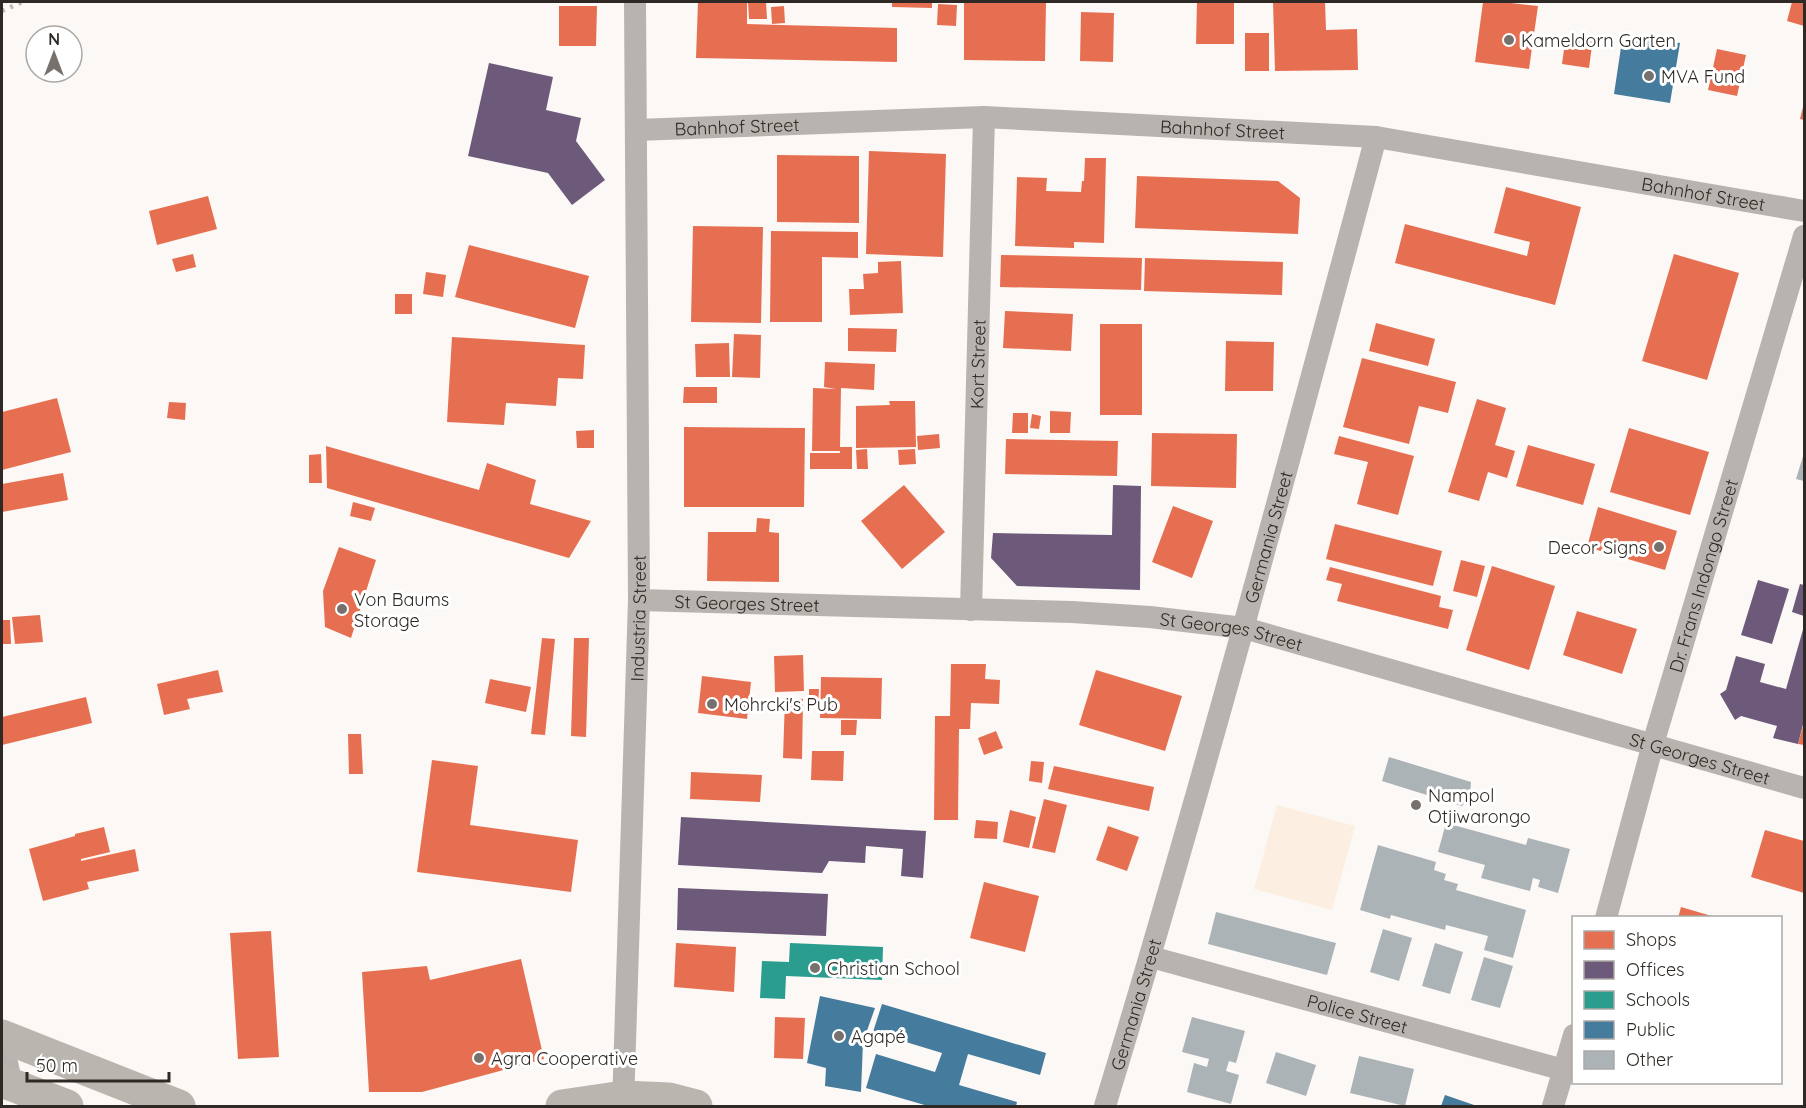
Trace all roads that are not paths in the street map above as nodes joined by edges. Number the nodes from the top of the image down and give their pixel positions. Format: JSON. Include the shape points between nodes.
{"nodes":[{"id":1,"x":635,"y":2,"type":"edge"},
{"id":2,"x":984,"y":117,"type":"junction"},
{"id":3,"x":637,"y":130,"type":"junction"},
{"id":4,"x":1377,"y":137,"type":"junction"},
{"id":5,"x":1804,"y":211,"type":"edge"},
{"id":6,"x":1804,"y":236,"type":"edge"},
{"id":7,"x":639,"y":600,"type":"junction"},
{"id":8,"x":971,"y":610,"type":"junction"},
{"id":9,"x":1244,"y":628,"type":"junction"},
{"id":10,"x":1653,"y":744,"type":"junction"},
{"id":11,"x":1804,"y":788,"type":"edge"},
{"id":12,"x":1607,"y":916,"type":"edge"},
{"id":13,"x":1151,"y":957,"type":"junction"},
{"id":14,"x":2,"y":1036,"type":"edge"},
{"id":15,"x":2,"y":1041,"type":"edge"},
{"id":16,"x":1572,"y":1042,"type":"edge"},
{"id":17,"x":1564,"y":1070,"type":"junction"},
{"id":18,"x":7,"y":1083,"type":"edge"},
{"id":19,"x":623,"y":1102,"type":"edge"},
{"id":20,"x":66,"y":1107,"type":"edge"},
{"id":21,"x":179,"y":1107,"type":"edge"},
{"id":22,"x":562,"y":1107,"type":"edge"},
{"id":23,"x":696,"y":1107,"type":"edge"},
{"id":24,"x":1106,"y":1107,"type":"edge"},
{"id":25,"x":1553,"y":1107,"type":"edge"}],
"edges":[{"from":1,"to":3,"type":"street","name":"Industria Street"},
{"from":2,"to":3,"type":"street","name":"Bahnhof Street"},
{"from":2,"to":4,"type":"street","name":"Bahnhof Street"},
{"from":2,"to":8,"type":"street","name":"Kort Street"},
{"from":3,"to":7,"type":"street","name":"Industria Street"},
{"from":4,"to":5,"type":"street","name":"Bahnhof Street"},
{"from":4,"to":9,"type":"street","name":"Germania Street"},
{"from":6,"to":10,"type":"street","name":"Dr. Frans Indongo Street"},
{"from":7,"to":8,"type":"street","name":"St Georges Street"},
{"from":7,"to":19,"type":"street","name":"Industria Street"},
{"from":8,"to":9,"type":"street","name":"St Georges Street","via":[[1150,617]]},
{"from":9,"to":10,"type":"street","name":"St Georges Street"},
{"from":9,"to":13,"type":"street","name":"Germania Street"},
{"from":10,"to":11,"type":"street","name":"St Georges Street"},
{"from":10,"to":12,"type":"street","name":"Dr. Frans Indongo Street"},
{"from":13,"to":17,"type":"street","name":"Police Street"},
{"from":13,"to":24,"type":"street","name":"Germania Street"},
{"from":14,"to":21,"type":"main road"},
{"from":15,"to":18,"type":"street"},
{"from":16,"to":17,"type":"street"},
{"from":17,"to":25,"type":"street"},
{"from":18,"to":20,"type":"main road"},
{"from":19,"to":22,"type":"main road"},
{"from":19,"to":23,"type":"main road","via":[[669,1099]]}]}
